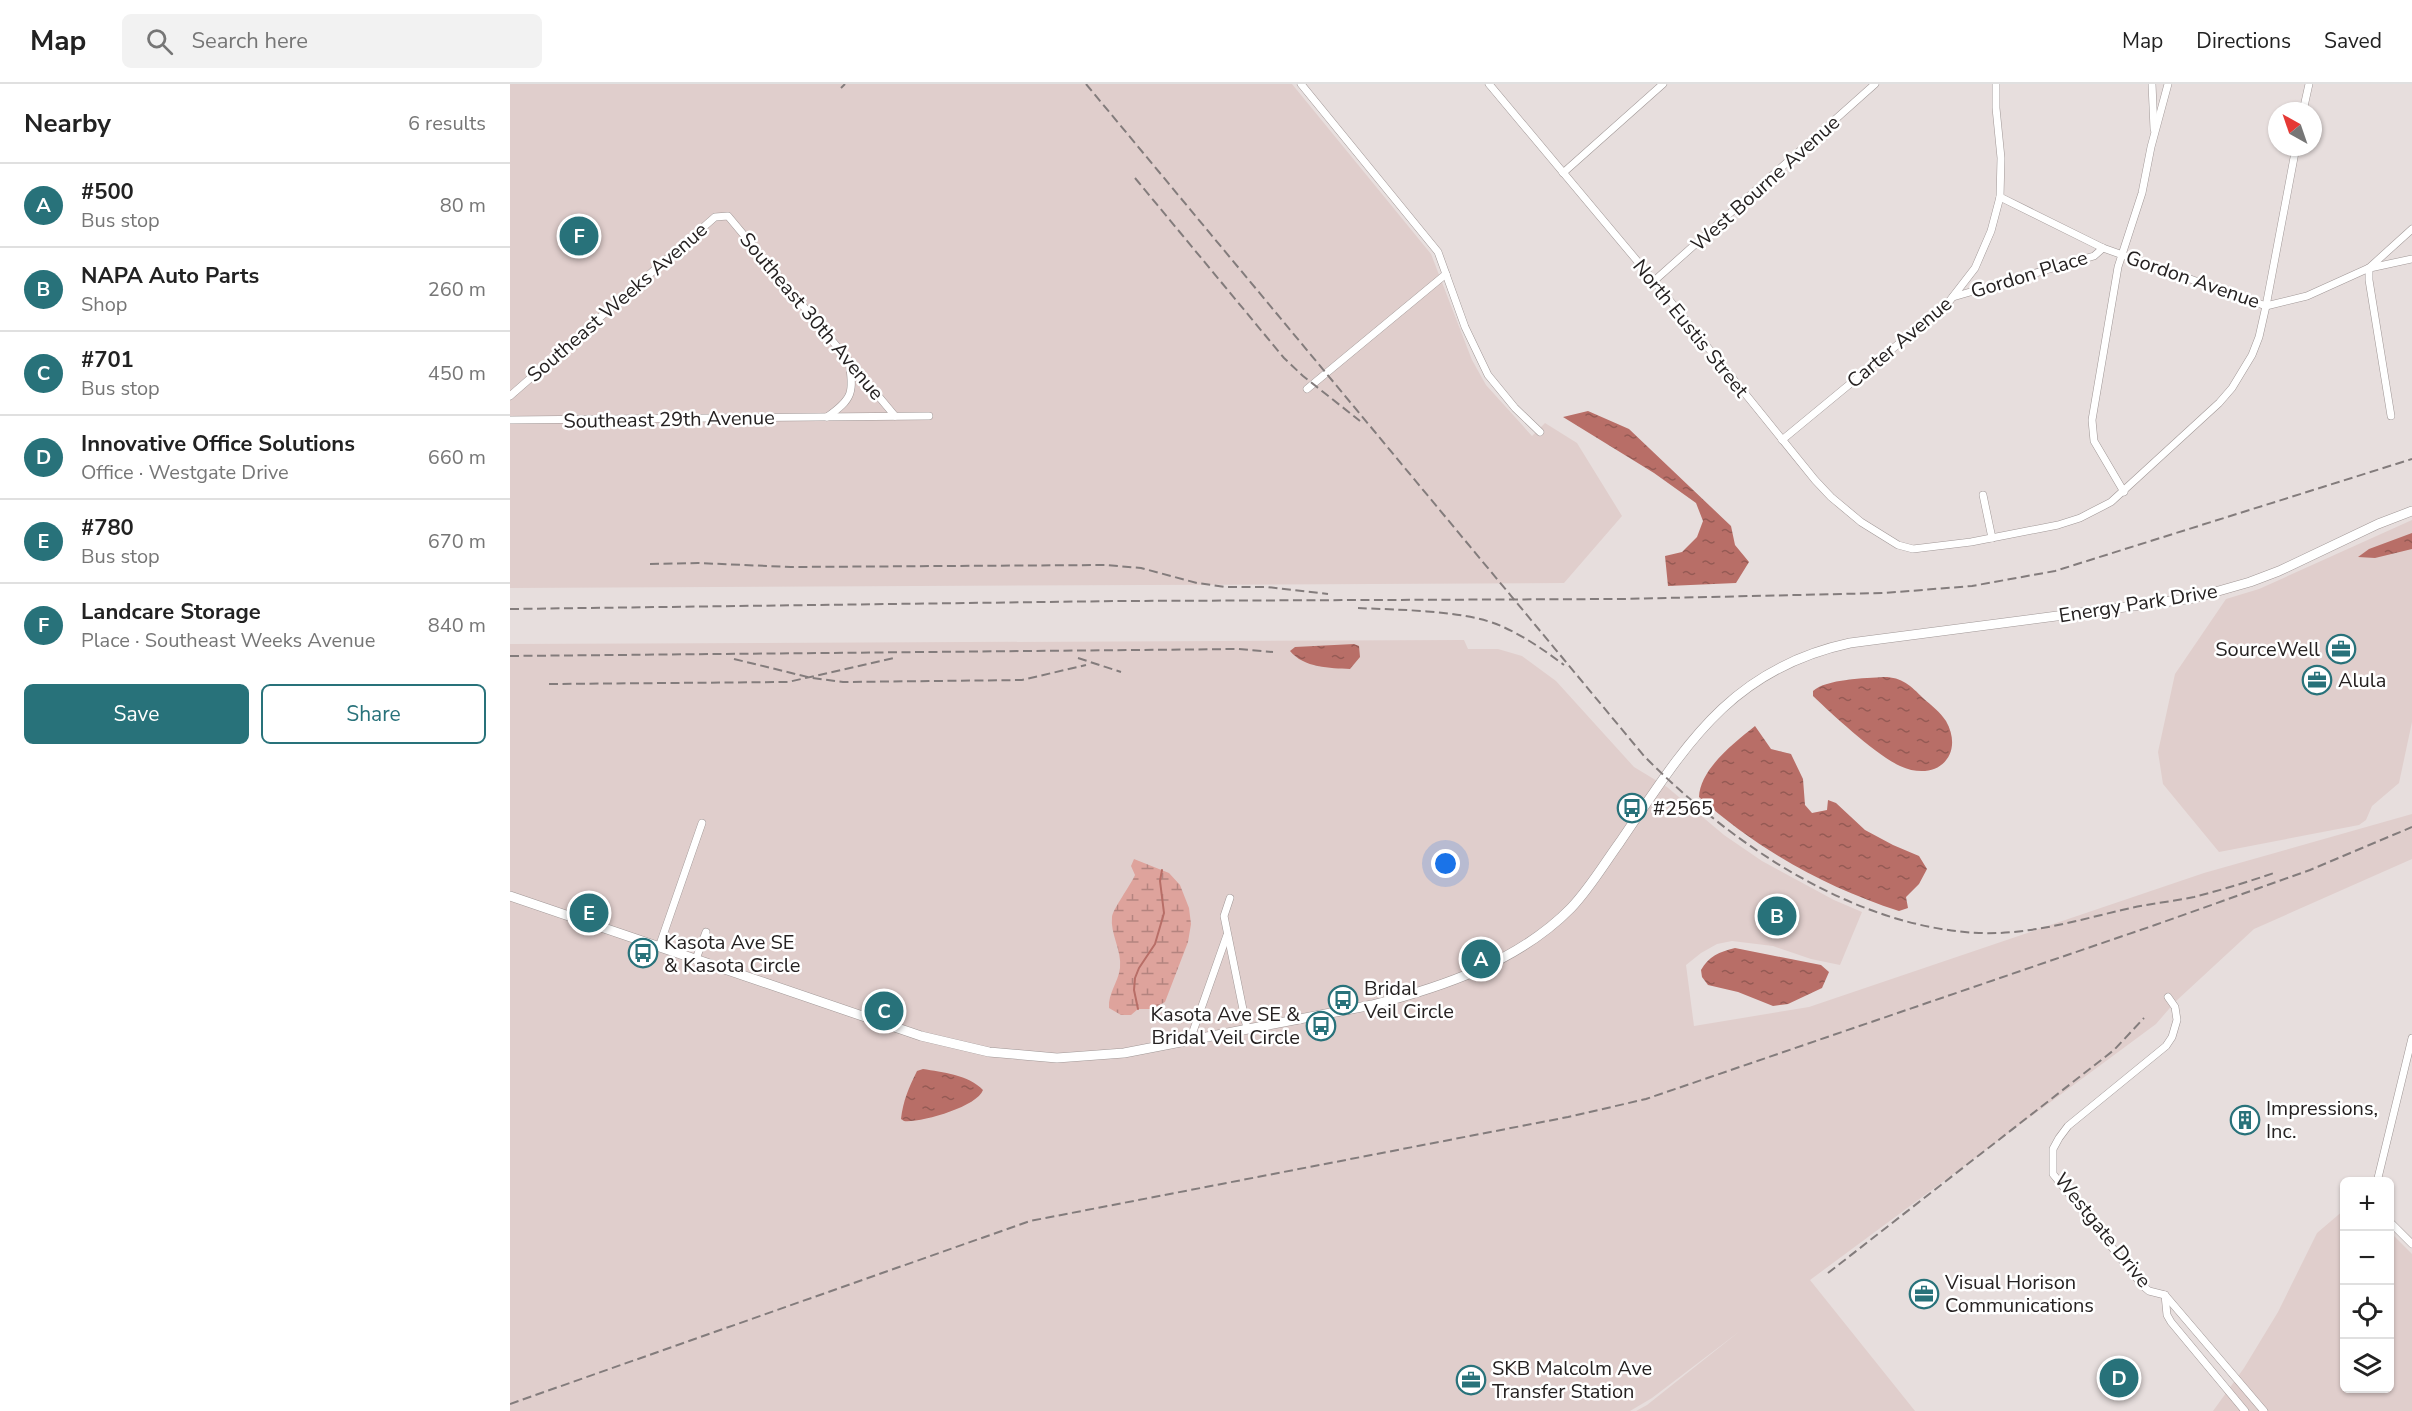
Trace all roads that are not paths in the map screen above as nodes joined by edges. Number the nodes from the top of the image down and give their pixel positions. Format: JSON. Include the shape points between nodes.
{"nodes":[{"id":1,"x":1301,"y":84,"type":"edge"},
{"id":2,"x":1489,"y":84,"type":"edge"},
{"id":3,"x":1663,"y":84,"type":"edge"},
{"id":4,"x":1875,"y":84,"type":"edge"},
{"id":5,"x":1996,"y":84,"type":"edge"},
{"id":6,"x":2152,"y":84,"type":"edge"},
{"id":7,"x":2168,"y":84,"type":"edge"},
{"id":8,"x":2308,"y":84,"type":"edge"},
{"id":9,"x":2305,"y":102,"type":"edge"},
{"id":10,"x":2154,"y":135,"type":"junction"},
{"id":11,"x":2294,"y":156,"type":"edge"},
{"id":12,"x":1563,"y":173,"type":"junction"},
{"id":13,"x":2000,"y":197,"type":"junction"},
{"id":14,"x":728,"y":216,"type":"joint"},
{"id":15,"x":2412,"y":229,"type":"edge"},
{"id":16,"x":2103,"y":248,"type":"junction"},
{"id":17,"x":2122,"y":255,"type":"junction"},
{"id":18,"x":2412,"y":259,"type":"edge"},
{"id":19,"x":2369,"y":268,"type":"junction"},
{"id":20,"x":1446,"y":274,"type":"junction"},
{"id":21,"x":1654,"y":281,"type":"junction"},
{"id":22,"x":1953,"y":297,"type":"junction"},
{"id":23,"x":2266,"y":306,"type":"junction"},
{"id":24,"x":849,"y":361,"type":"junction"},
{"id":25,"x":1307,"y":389,"type":"dead end"},
{"id":26,"x":510,"y":396,"type":"edge"},
{"id":27,"x":929,"y":416,"type":"dead end"},
{"id":28,"x":2391,"y":416,"type":"dead end"},
{"id":29,"x":827,"y":417,"type":"junction"},
{"id":30,"x":895,"y":417,"type":"junction"},
{"id":31,"x":510,"y":420,"type":"edge"},
{"id":32,"x":1540,"y":432,"type":"dead end"},
{"id":33,"x":1782,"y":440,"type":"junction"},
{"id":34,"x":2124,"y":492,"type":"junction"},
{"id":35,"x":1983,"y":495,"type":"dead end"},
{"id":36,"x":2412,"y":511,"type":"edge"},
{"id":37,"x":1992,"y":538,"type":"junction"},
{"id":38,"x":702,"y":822,"type":"dead end"},
{"id":39,"x":510,"y":896,"type":"edge"},
{"id":40,"x":1230,"y":898,"type":"dead end"},
{"id":41,"x":706,"y":932,"type":"dead end"},
{"id":42,"x":1227,"y":934,"type":"junction"},
{"id":43,"x":659,"y":947,"type":"junction"},
{"id":44,"x":696,"y":959,"type":"junction"},
{"id":45,"x":2168,"y":997,"type":"dead end"},
{"id":46,"x":1247,"y":1029,"type":"junction"},
{"id":47,"x":2412,"y":1038,"type":"edge"},
{"id":48,"x":1190,"y":1040,"type":"junction"},
{"id":49,"x":2378,"y":1177,"type":"edge"},
{"id":50,"x":2394,"y":1226,"type":"edge"},
{"id":51,"x":2412,"y":1244,"type":"edge"},
{"id":52,"x":2165,"y":1295,"type":"junction"},
{"id":53,"x":2245,"y":1411,"type":"edge"},
{"id":54,"x":2264,"y":1411,"type":"edge"}],
"edges":[{"from":1,"to":20,"type":"street","via":[[1438,252]]},
{"from":2,"to":12,"type":"street","name":"North Eustis Street"},
{"from":3,"to":12,"type":"street"},
{"from":4,"to":21,"type":"street","name":"West Bourne Avenue"},
{"from":5,"to":13,"type":"street","name":"Carter Avenue"},
{"from":6,"to":10,"type":"street"},
{"from":7,"to":10,"type":"street"},
{"from":8,"to":9,"type":"street"},
{"from":10,"to":17,"type":"street","via":[[2142,193]]},
{"from":11,"to":23,"type":"street"},
{"from":12,"to":21,"type":"street","name":"North Eustis Street"},
{"from":13,"to":16,"type":"street","name":"Gordon Avenue"},
{"from":13,"to":22,"type":"street","name":"Carter Avenue","via":[[1983,251]]},
{"from":14,"to":24,"type":"street","name":"Southeast 30th Avenue"},
{"from":14,"to":26,"type":"street","name":"Southeast Weeks Avenue","via":[[715,217]]},
{"from":15,"to":19,"type":"street","name":"Gordon Avenue"},
{"from":16,"to":17,"type":"street","name":"Gordon Avenue"},
{"from":16,"to":22,"type":"street","name":"Gordon Place","via":[[2094,256]]},
{"from":17,"to":23,"type":"street","name":"Gordon Avenue"},
{"from":17,"to":34,"type":"street","via":[[2092,432],[2097,448]]},
{"from":18,"to":19,"type":"street"},
{"from":19,"to":23,"type":"street","name":"Gordon Avenue","via":[[2307,296]]},
{"from":19,"to":28,"type":"street"},
{"from":20,"to":25,"type":"street"},
{"from":20,"to":32,"type":"street","via":[[1488,375]]},
{"from":21,"to":33,"type":"street","name":"North Eustis Street"},
{"from":22,"to":33,"type":"street","name":"Carter Avenue"},
{"from":23,"to":34,"type":"street","via":[[2252,355],[2232,388]]},
{"from":24,"to":29,"type":"street","via":[[853,386],[844,405]]},
{"from":24,"to":30,"type":"street","name":"Southeast 30th Avenue"},
{"from":27,"to":30,"type":"street","name":"Southeast 29th Avenue"},
{"from":29,"to":30,"type":"street","name":"Southeast 29th Avenue"},
{"from":29,"to":31,"type":"street","name":"Southeast 29th Avenue"},
{"from":33,"to":37,"type":"street","name":"North Eustis Street","via":[[1845,510],[1880,536],[1913,549]]},
{"from":34,"to":37,"type":"street","via":[[2080,518]]},
{"from":35,"to":37,"type":"street"},
{"from":36,"to":46,"type":"street","name":"Energy Park Drive","via":[[2279,571],[2194,598],[1921,632],[1824,649],[1782,666],[1728,702],[1696,733],[1572,907],[1525,944],[1474,971],[1413,995]]},
{"from":38,"to":43,"type":"street"},
{"from":39,"to":43,"type":"street","name":"Energy Park Drive"},
{"from":40,"to":42,"type":"street","via":[[1224,916]]},
{"from":41,"to":44,"type":"street"},
{"from":42,"to":46,"type":"street"},
{"from":42,"to":48,"type":"street"},
{"from":43,"to":44,"type":"street","name":"Energy Park Drive"},
{"from":44,"to":48,"type":"street","name":"Energy Park Drive","via":[[921,1036],[989,1052],[1058,1058],[1124,1053]]},
{"from":45,"to":52,"type":"street","name":"Westgate Drive","via":[[2177,1020],[2166,1046],[2068,1126],[2053,1149],[2052,1162],[2060,1185],[2143,1286]]},
{"from":46,"to":48,"type":"street","name":"Energy Park Drive"},
{"from":47,"to":49,"type":"street"},
{"from":50,"to":51,"type":"street"},
{"from":52,"to":53,"type":"street","name":"Westgate Drive","via":[[2171,1322]]},
{"from":52,"to":54,"type":"street","name":"Westgate Drive"}]}
